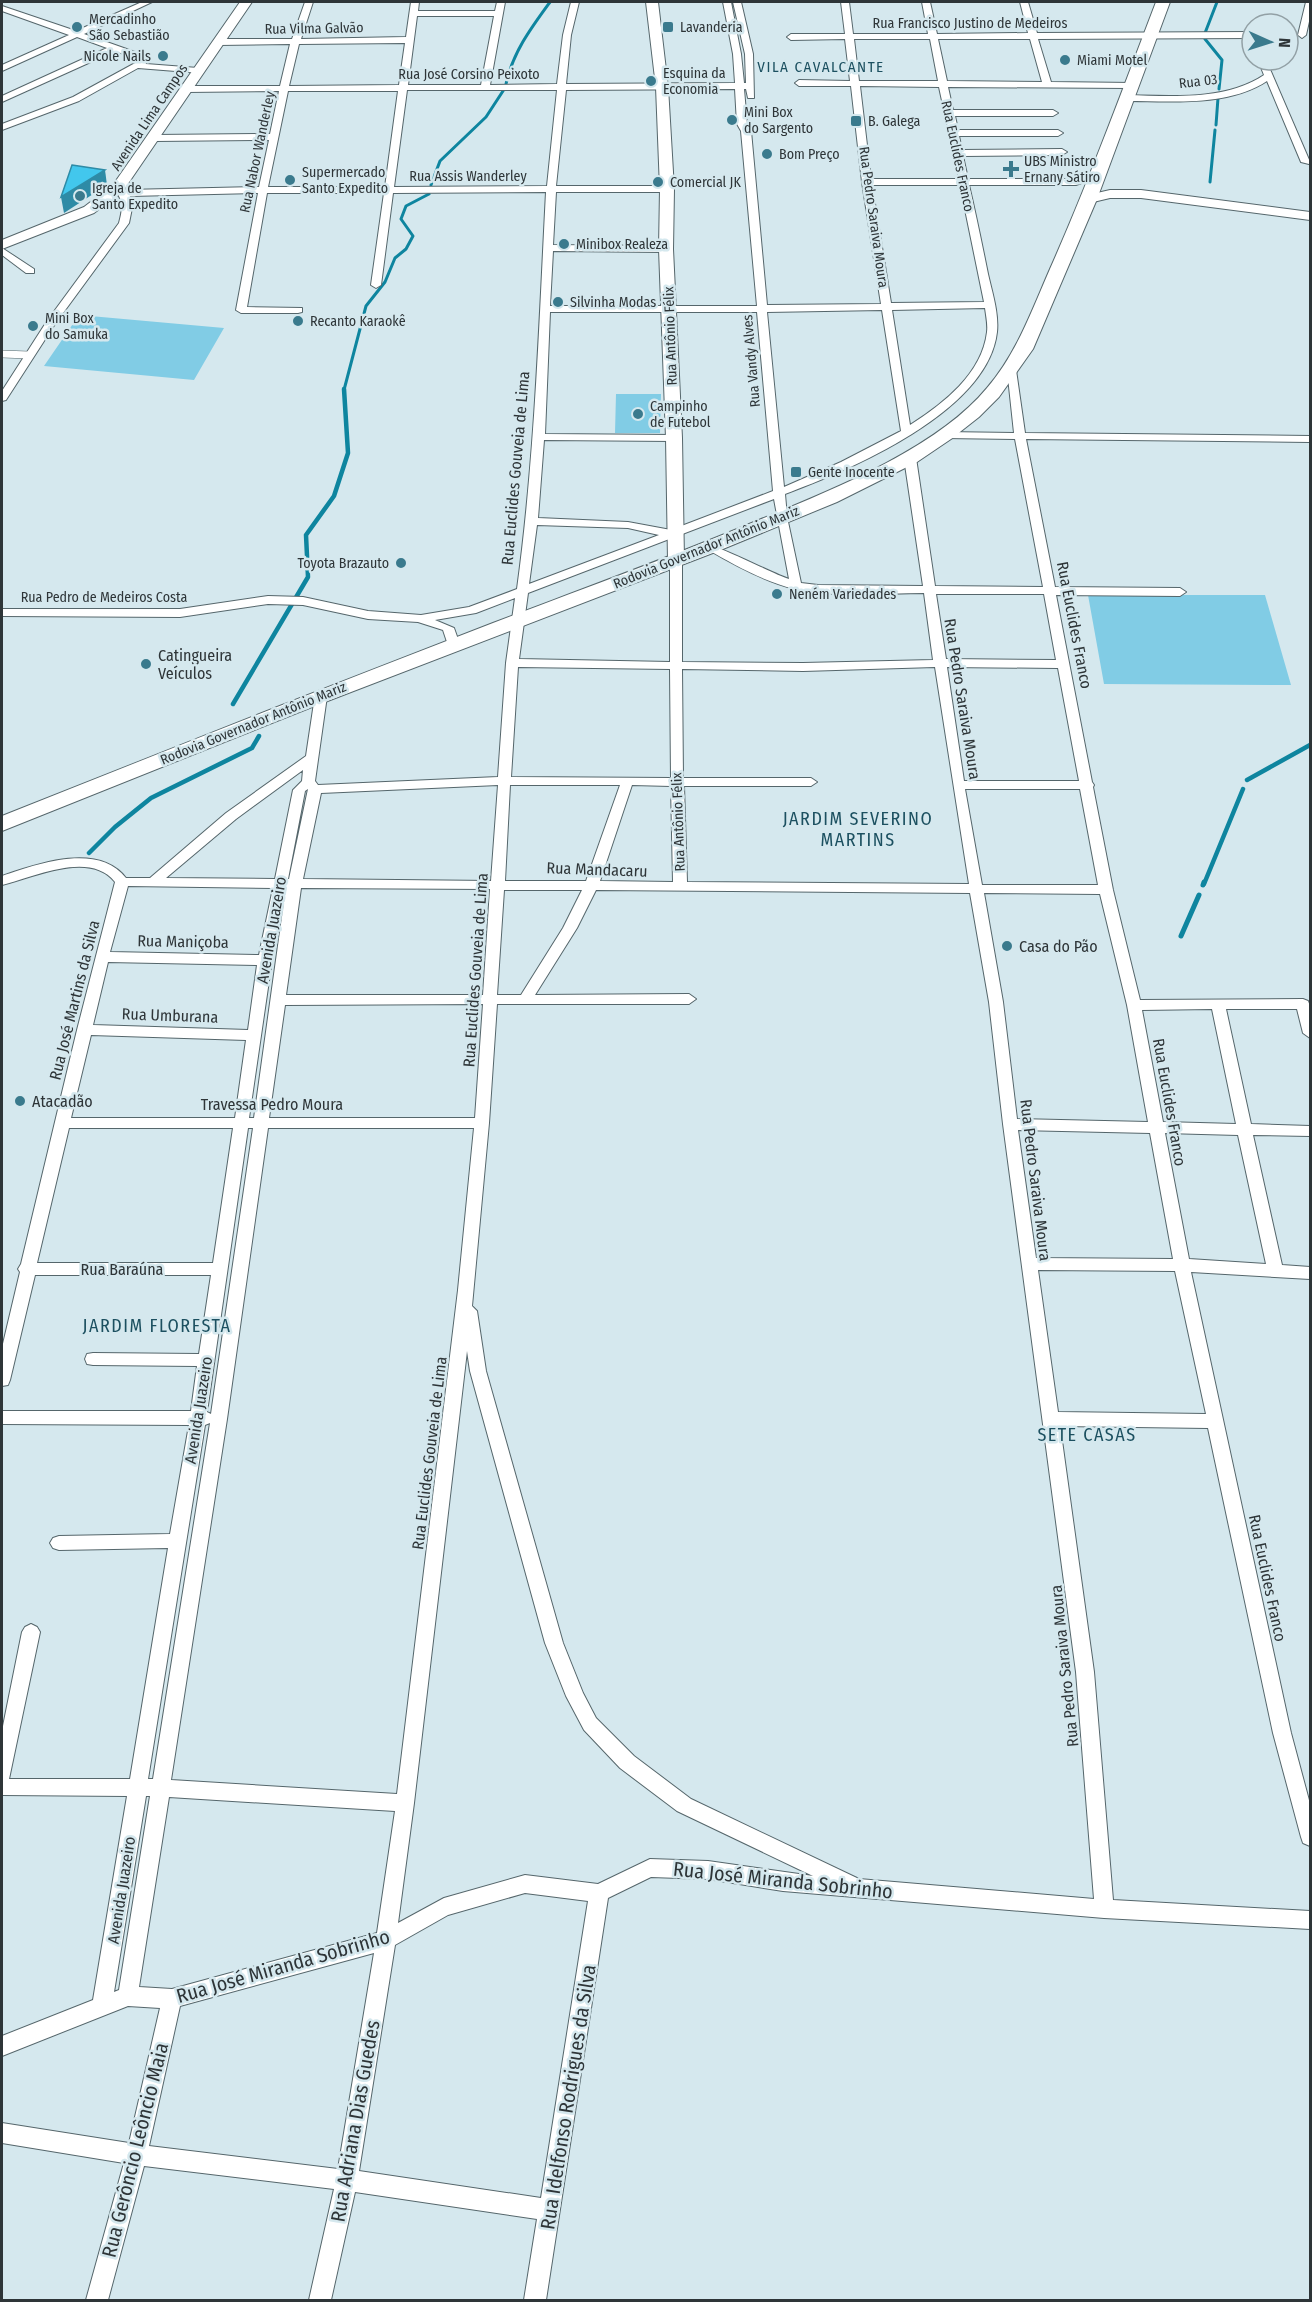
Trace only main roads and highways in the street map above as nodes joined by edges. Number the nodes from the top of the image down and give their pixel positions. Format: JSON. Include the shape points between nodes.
{"nodes":[{"id":1,"x":246,"y":2,"type":"edge"},
{"id":2,"x":652,"y":2,"type":"edge"},
{"id":3,"x":1163,"y":2,"type":"edge"},
{"id":4,"x":1106,"y":185,"type":"junction"},
{"id":5,"x":1311,"y":216,"type":"edge"},
{"id":6,"x":3,"y":244,"type":"edge"},
{"id":7,"x":676,"y":560,"type":"junction"},
{"id":8,"x":2,"y":824,"type":"edge"}],
"edges":[{"from":1,"to":6,"type":"main road","name":"Avenida Lima Campos","via":[[122,191],[89,210]]},
{"from":2,"to":7,"type":"main road","name":"Rua Antônio Félix","via":[[662,87],[667,189]]},
{"from":3,"to":4,"type":"highway","name":"Rodovia Governador Antônio Mariz","via":[[1128,91]]},
{"from":4,"to":5,"type":"main road","via":[[1141,194]]},
{"from":4,"to":7,"type":"highway","name":"Rodovia Governador Antônio Mariz","via":[[1089,199],[1011,370],[973,412],[910,458],[830,498]]},
{"from":7,"to":8,"type":"highway","name":"Rodovia Governador Antônio Mariz"}]}
